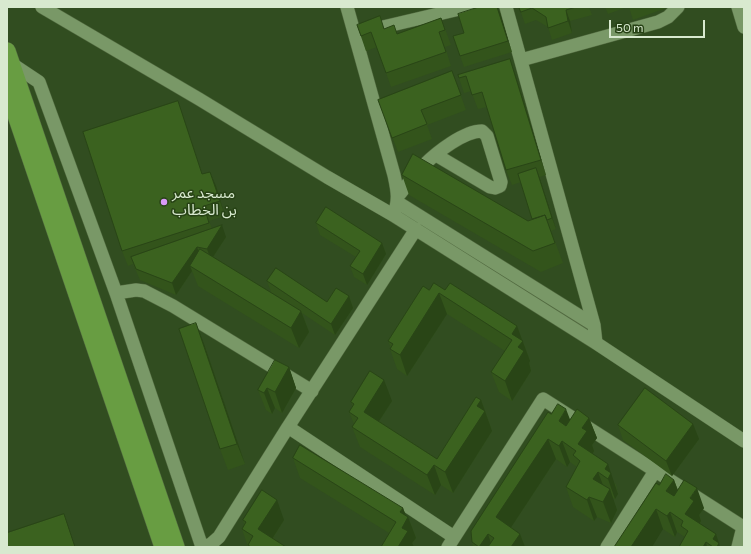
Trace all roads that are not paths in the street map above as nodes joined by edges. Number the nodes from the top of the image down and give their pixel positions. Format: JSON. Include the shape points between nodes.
{"nodes":[{"id":1,"x":42,"y":7,"type":"edge"},
{"id":2,"x":347,"y":7,"type":"edge"},
{"id":3,"x":468,"y":7,"type":"edge"},
{"id":4,"x":506,"y":7,"type":"edge"},
{"id":5,"x":678,"y":7,"type":"edge"},
{"id":6,"x":740,"y":7,"type":"edge"},
{"id":7,"x":744,"y":27,"type":"edge"},
{"id":8,"x":355,"y":34,"type":"junction"},
{"id":9,"x":9,"y":58,"type":"edge"},
{"id":10,"x":521,"y":60,"type":"junction"},
{"id":11,"x":7,"y":89,"type":"edge"},
{"id":12,"x":436,"y":155,"type":"junction"},
{"id":13,"x":396,"y":204,"type":"junction"},
{"id":14,"x":416,"y":229,"type":"junction"},
{"id":15,"x":116,"y":293,"type":"junction"},
{"id":16,"x":594,"y":325,"type":"junction"},
{"id":17,"x":596,"y":344,"type":"junction"},
{"id":18,"x":312,"y":391,"type":"junction"},
{"id":19,"x":288,"y":428,"type":"junction"},
{"id":20,"x":744,"y":441,"type":"edge"},
{"id":21,"x":655,"y":471,"type":"junction"},
{"id":22,"x":451,"y":542,"type":"edge"},
{"id":23,"x":163,"y":547,"type":"edge"},
{"id":24,"x":176,"y":547,"type":"edge"},
{"id":25,"x":202,"y":547,"type":"edge"},
{"id":26,"x":607,"y":547,"type":"edge"},
{"id":27,"x":738,"y":547,"type":"edge"}],
"edges":[{"from":1,"to":13,"type":"street","via":[[327,177]]},
{"from":2,"to":8,"type":"street"},
{"from":3,"to":8,"type":"street"},
{"from":4,"to":10,"type":"street"},
{"from":5,"to":10,"type":"street","via":[[658,22]]},
{"from":6,"to":7,"type":"street"},
{"from":8,"to":13,"type":"street","via":[[392,168]]},
{"from":9,"to":15,"type":"street","via":[[39,82]]},
{"from":9,"to":24,"type":"main road"},
{"from":10,"to":16,"type":"street"},
{"from":11,"to":23,"type":"main road"},
{"from":12,"to":12,"type":"street","via":[[459,138],[475,131],[482,131],[487,136],[500,186],[490,187]]},
{"from":12,"to":13,"type":"street","via":[[423,165]]},
{"from":13,"to":14,"type":"street"},
{"from":13,"to":16,"type":"street"},
{"from":14,"to":17,"type":"street"},
{"from":14,"to":18,"type":"street"},
{"from":15,"to":18,"type":"street","via":[[144,291]]},
{"from":15,"to":25,"type":"street"},
{"from":16,"to":17,"type":"street"},
{"from":17,"to":20,"type":"street"},
{"from":18,"to":19,"type":"street"},
{"from":19,"to":22,"type":"street"},
{"from":19,"to":25,"type":"street","via":[[219,537]]},
{"from":21,"to":22,"type":"street","via":[[543,398]]},
{"from":21,"to":26,"type":"street"},
{"from":21,"to":27,"type":"street","via":[[742,527]]}]}
